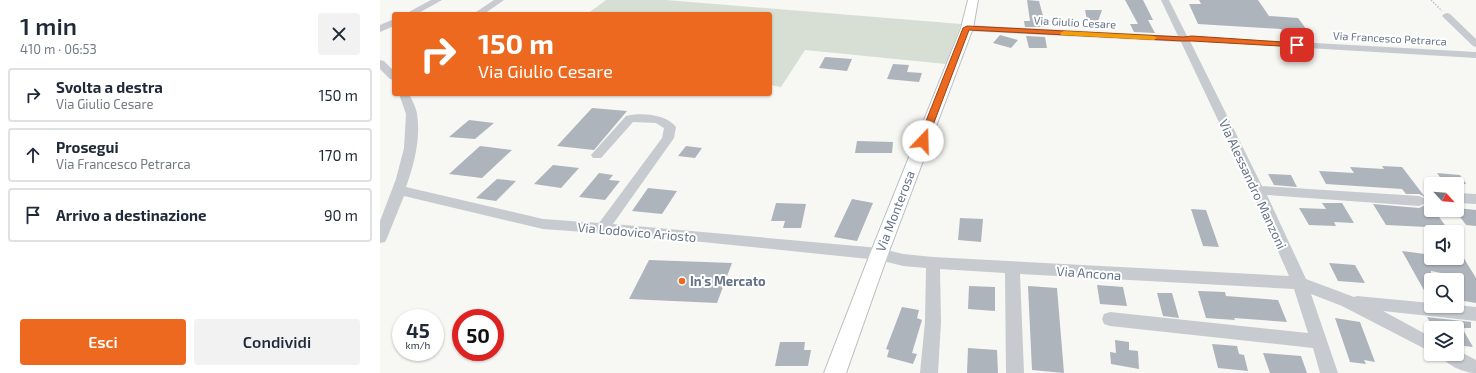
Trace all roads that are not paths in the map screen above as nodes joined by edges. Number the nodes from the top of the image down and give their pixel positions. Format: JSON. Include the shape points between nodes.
{"nodes":[{"id":1,"x":438,"y":0,"type":"edge"},
{"id":2,"x":500,"y":0,"type":"edge"},
{"id":3,"x":1165,"y":0,"type":"edge"},
{"id":4,"x":978,"y":3,"type":"edge"},
{"id":5,"x":414,"y":12,"type":"edge"},
{"id":6,"x":481,"y":12,"type":"edge"},
{"id":7,"x":1447,"y":16,"type":"road end"},
{"id":8,"x":392,"y":23,"type":"edge"},
{"id":9,"x":967,"y":28,"type":"junction"},
{"id":10,"x":380,"y":29,"type":"edge"},
{"id":11,"x":1183,"y":39,"type":"junction"},
{"id":12,"x":1476,"y":44,"type":"edge"},
{"id":13,"x":1476,"y":55,"type":"edge"},
{"id":14,"x":405,"y":96,"type":"edge"},
{"id":15,"x":597,"y":155,"type":"dead end"},
{"id":16,"x":399,"y":190,"type":"junction"},
{"id":17,"x":1258,"y":190,"type":"junction"},
{"id":18,"x":1464,"y":198,"type":"edge"},
{"id":19,"x":1476,"y":199,"type":"edge"},
{"id":20,"x":1419,"y":201,"type":"dead end"},
{"id":21,"x":602,"y":228,"type":"junction"},
{"id":22,"x":380,"y":238,"type":"edge"},
{"id":23,"x":878,"y":254,"type":"junction"},
{"id":24,"x":933,"y":263,"type":"junction"},
{"id":25,"x":1012,"y":268,"type":"junction"},
{"id":26,"x":1300,"y":283,"type":"junction"},
{"id":27,"x":1348,"y":301,"type":"junction"},
{"id":28,"x":1476,"y":314,"type":"edge"},
{"id":29,"x":1110,"y":319,"type":"dead end"},
{"id":30,"x":1424,"y":341,"type":"edge"},
{"id":31,"x":1320,"y":342,"type":"junction"},
{"id":32,"x":1461,"y":361,"type":"edge"},
{"id":33,"x":1476,"y":369,"type":"edge"},
{"id":34,"x":1330,"y":372,"type":"edge"},
{"id":35,"x":835,"y":373,"type":"edge"},
{"id":36,"x":929,"y":373,"type":"edge"},
{"id":37,"x":1015,"y":373,"type":"edge"}],
"edges":[{"from":1,"to":5,"type":"street"},
{"from":2,"to":6,"type":"street"},
{"from":3,"to":11,"type":"street","name":"Via Alessandro Manzoni"},
{"from":4,"to":9,"type":"main road","name":"Via Monterosa"},
{"from":7,"to":12,"type":"street"},
{"from":8,"to":10,"type":"street"},
{"from":9,"to":11,"type":"street","name":"Via Giulio Cesare"},
{"from":9,"to":23,"type":"main road","name":"Via Monterosa"},
{"from":11,"to":13,"type":"street","name":"Via Francesco Petrarca"},
{"from":11,"to":17,"type":"street","name":"Via Alessandro Manzoni"},
{"from":14,"to":16,"type":"street","via":[[412,116],[410,155]]},
{"from":15,"to":21,"type":"street","via":[[630,118],[666,122],[670,127],[668,138]]},
{"from":16,"to":21,"type":"street","name":"Via Lodovico Ariosto","via":[[543,224]]},
{"from":16,"to":22,"type":"street"},
{"from":17,"to":20,"type":"street"},
{"from":17,"to":26,"type":"street","name":"Via Alessandro Manzoni"},
{"from":18,"to":19,"type":"street"},
{"from":21,"to":23,"type":"street","name":"Via Lodovico Ariosto"},
{"from":23,"to":24,"type":"street","name":"Via Ancona"},
{"from":23,"to":35,"type":"main road","name":"Via Monterosa"},
{"from":24,"to":25,"type":"street","name":"Via Ancona"},
{"from":24,"to":36,"type":"street","via":[[933,322]]},
{"from":25,"to":26,"type":"street","name":"Via Ancona"},
{"from":25,"to":37,"type":"street"},
{"from":26,"to":27,"type":"street","name":"Via Ancona"},
{"from":26,"to":31,"type":"street","name":"Via Alessandro Manzoni"},
{"from":27,"to":28,"type":"street"},
{"from":27,"to":30,"type":"street"},
{"from":29,"to":31,"type":"street"},
{"from":31,"to":34,"type":"street","name":"Via Alessandro Manzoni"},
{"from":32,"to":33,"type":"street"}]}
